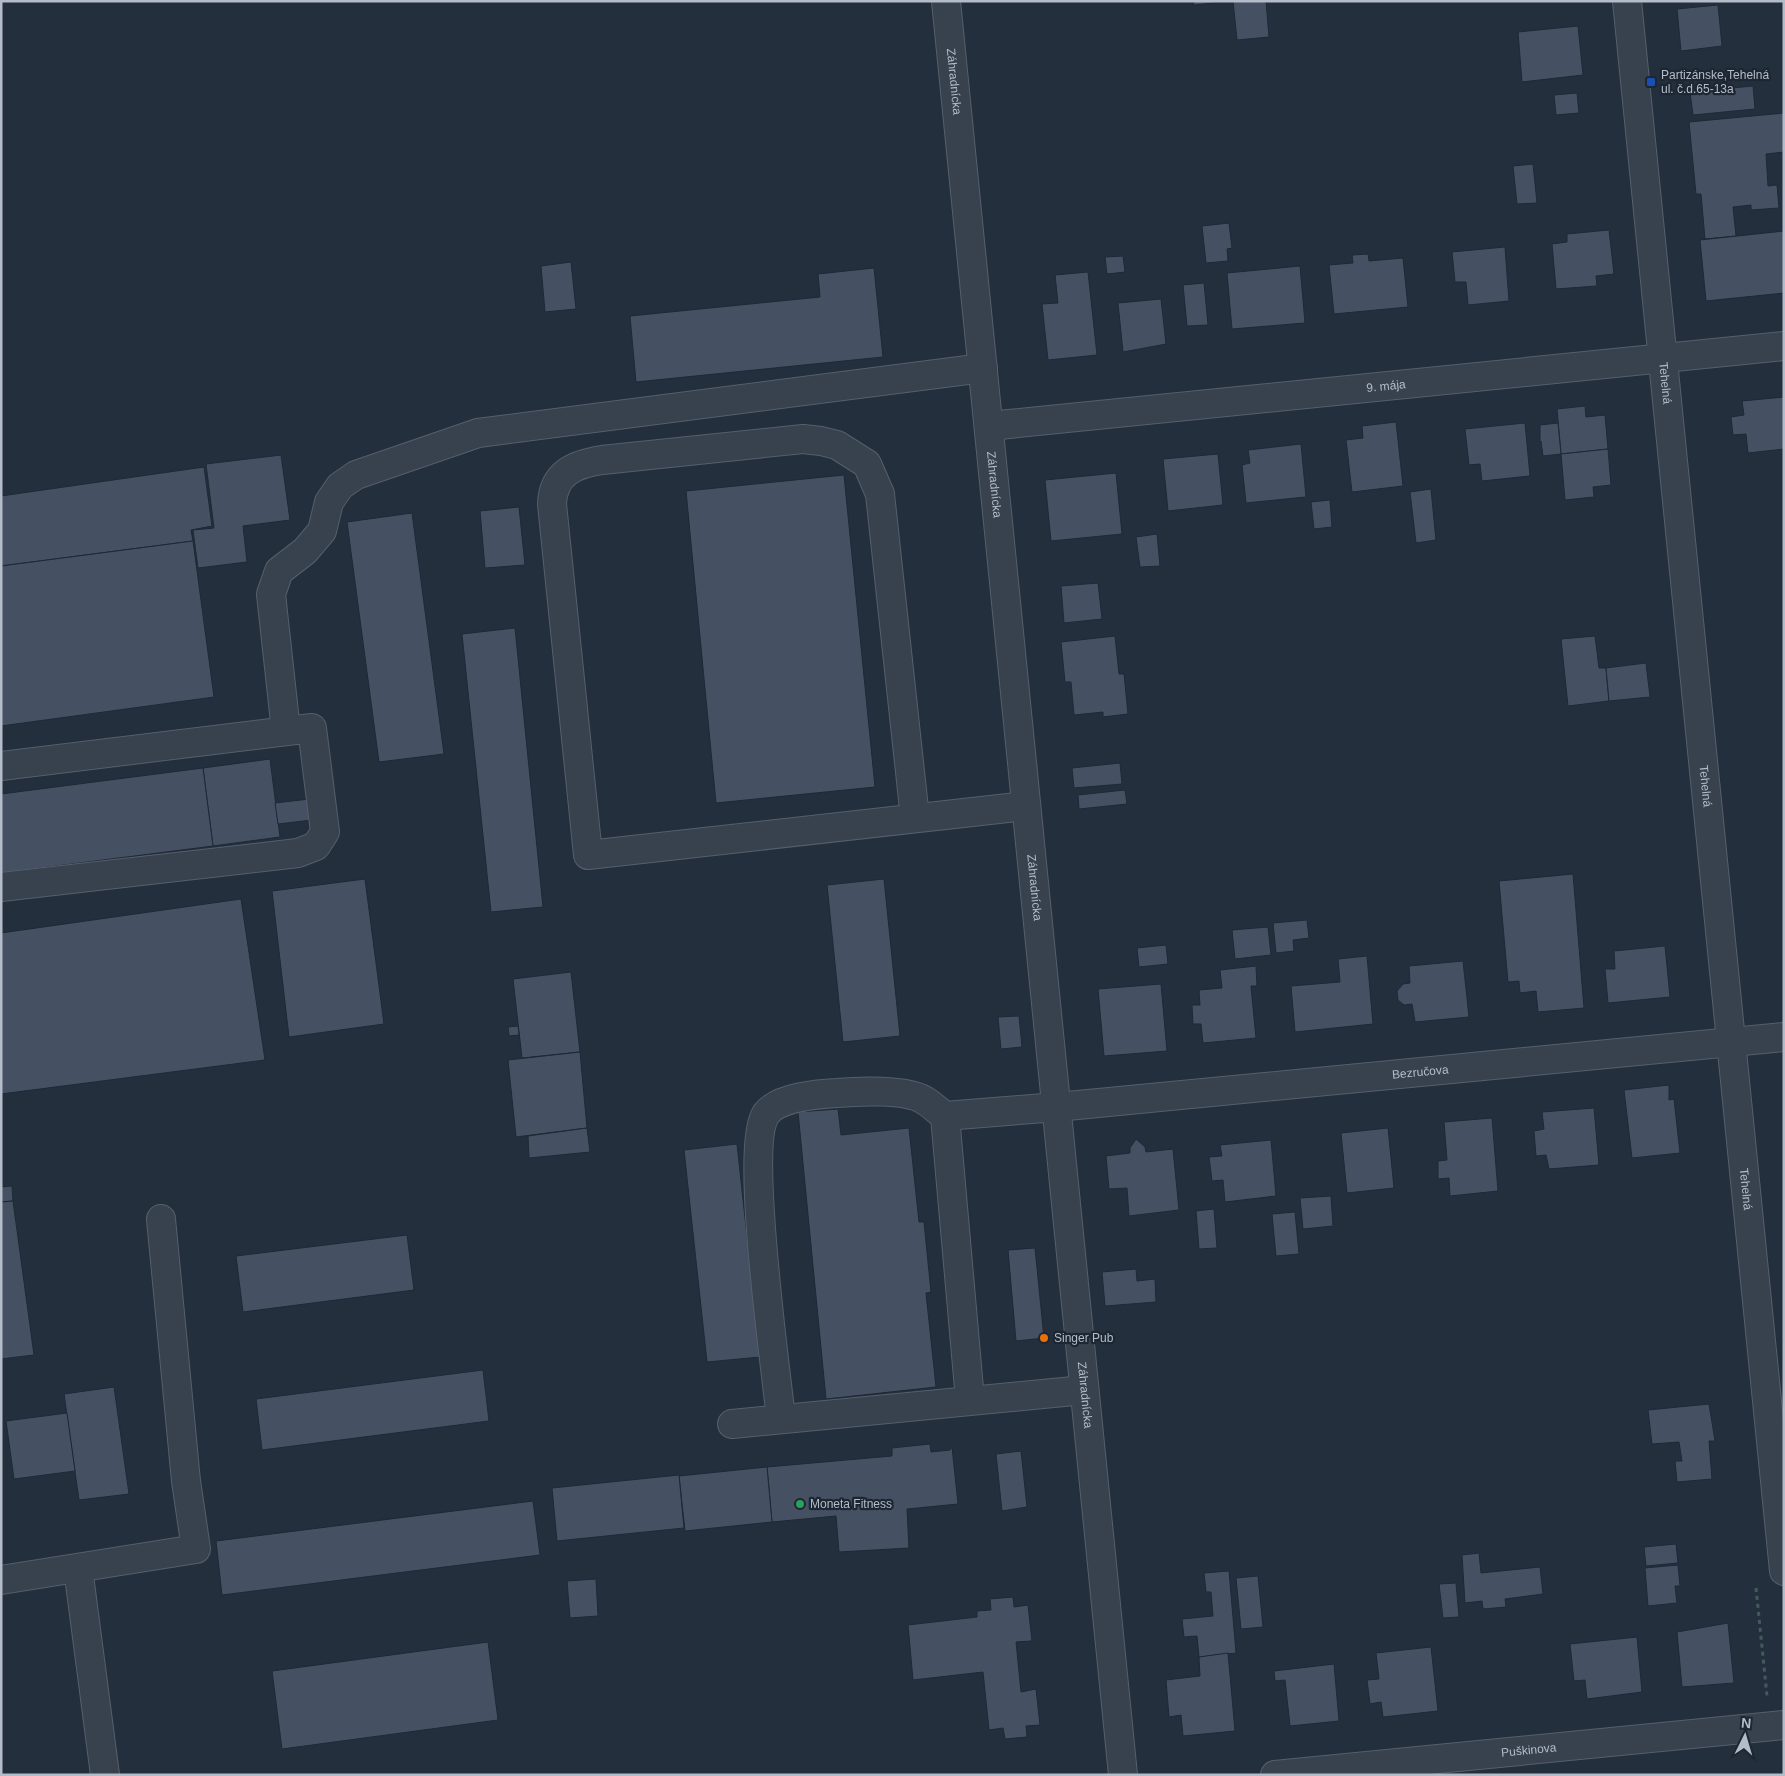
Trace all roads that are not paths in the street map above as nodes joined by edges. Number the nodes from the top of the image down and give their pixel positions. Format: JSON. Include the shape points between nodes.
{"nodes":[{"id":1,"x":946,"y":1,"type":"edge"},
{"id":2,"x":1627,"y":1,"type":"edge"},
{"id":3,"x":1784,"y":346,"type":"edge"},
{"id":4,"x":1663,"y":358,"type":"junction"},
{"id":5,"x":983,"y":368,"type":"junction"},
{"id":6,"x":989,"y":426,"type":"junction"},
{"id":7,"x":286,"y":731,"type":"junction"},
{"id":8,"x":1,"y":766,"type":"edge"},
{"id":9,"x":1026,"y":806,"type":"junction"},
{"id":10,"x":915,"y":818,"type":"junction"},
{"id":11,"x":1,"y":886,"type":"edge"},
{"id":12,"x":1784,"y":1037,"type":"edge"},
{"id":13,"x":1731,"y":1042,"type":"junction"},
{"id":14,"x":1057,"y":1107,"type":"junction"},
{"id":15,"x":944,"y":1116,"type":"junction"},
{"id":16,"x":161,"y":1219,"type":"dead end"},
{"id":17,"x":1084,"y":1390,"type":"junction"},
{"id":18,"x":970,"y":1400,"type":"junction"},
{"id":19,"x":782,"y":1419,"type":"junction"},
{"id":20,"x":732,"y":1424,"type":"dead end"},
{"id":21,"x":78,"y":1568,"type":"junction"},
{"id":22,"x":1784,"y":1571,"type":"edge"},
{"id":23,"x":1,"y":1580,"type":"edge"},
{"id":24,"x":1784,"y":1725,"type":"edge"},
{"id":25,"x":105,"y":1775,"type":"edge"},
{"id":26,"x":1123,"y":1775,"type":"edge"},
{"id":27,"x":1275,"y":1775,"type":"edge"}],
"edges":[{"from":1,"to":5,"type":"street","name":"Záhradnícka"},
{"from":2,"to":4,"type":"street","name":"Tehelná"},
{"from":3,"to":4,"type":"street","name":"9. mája"},
{"from":4,"to":6,"type":"street","name":"9. mája"},
{"from":4,"to":13,"type":"street","name":"Tehelná"},
{"from":5,"to":6,"type":"street","name":"Záhradnícka"},
{"from":5,"to":7,"type":"street","via":[[478,433],[356,475],[340,486],[329,502],[322,531],[305,551],[279,571],[271,594]]},
{"from":6,"to":9,"type":"street","name":"Záhradnícka"},
{"from":7,"to":8,"type":"street"},
{"from":7,"to":11,"type":"street","via":[[312,728],[325,832],[316,846],[298,853]]},
{"from":9,"to":10,"type":"street"},
{"from":9,"to":14,"type":"street","name":"Záhradnícka"},
{"from":10,"to":10,"type":"street","via":[[588,855],[552,504],[556,484],[581,463],[803,439],[837,445],[867,464],[880,494]]},
{"from":12,"to":13,"type":"street","name":"Bezručova"},
{"from":13,"to":14,"type":"street","name":"Bezručova"},
{"from":13,"to":22,"type":"street","name":"Tehelná"},
{"from":14,"to":15,"type":"street","name":"Bezručova"},
{"from":14,"to":17,"type":"street","name":"Záhradnícka"},
{"from":15,"to":18,"type":"street"},
{"from":15,"to":19,"type":"street","via":[[922,1098],[893,1092],[857,1091],[782,1102],[766,1114],[759,1135],[758,1166]]},
{"from":16,"to":21,"type":"street","via":[[186,1481],[196,1549]]},
{"from":17,"to":18,"type":"street"},
{"from":17,"to":26,"type":"street","name":"Záhradnícka"},
{"from":18,"to":19,"type":"street"},
{"from":19,"to":20,"type":"street"},
{"from":21,"to":23,"type":"street"},
{"from":21,"to":25,"type":"street"},
{"from":24,"to":27,"type":"street","name":"Puškinova"}]}
